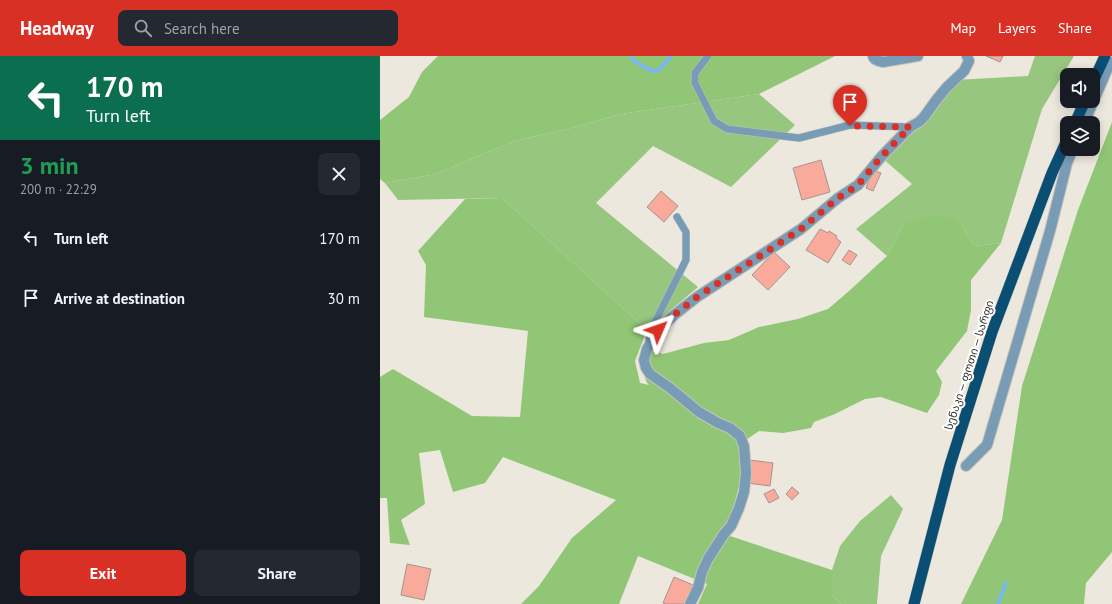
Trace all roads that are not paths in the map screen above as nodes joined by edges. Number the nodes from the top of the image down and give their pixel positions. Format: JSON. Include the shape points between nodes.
{"nodes":[{"id":1,"x":708,"y":56,"type":"edge"},
{"id":2,"x":872,"y":56,"type":"edge"},
{"id":3,"x":918,"y":56,"type":"edge"},
{"id":4,"x":967,"y":56,"type":"edge"},
{"id":5,"x":1105,"y":56,"type":"edge"},
{"id":6,"x":1112,"y":62,"type":"edge"},
{"id":7,"x":1099,"y":68,"type":"edge"},
{"id":8,"x":1087,"y":116,"type":"edge"},
{"id":9,"x":910,"y":127,"type":"junction"},
{"id":10,"x":1060,"y":155,"type":"edge"},
{"id":11,"x":1070,"y":156,"type":"edge"},
{"id":12,"x":677,"y":217,"type":"dead end"},
{"id":13,"x":647,"y":349,"type":"junction"},
{"id":14,"x":966,"y":466,"type":"dead end"},
{"id":15,"x":690,"y":604,"type":"edge"},
{"id":16,"x":914,"y":604,"type":"edge"}],
"edges":[{"from":1,"to":9,"type":"lane","via":[[695,73],[695,83],[714,121],[727,129],[799,138],[850,126]]},
{"from":2,"to":3,"type":"street","via":[[883,62]]},
{"from":4,"to":9,"type":"street","via":[[969,61],[964,71],[937,98],[924,117]]},
{"from":5,"to":7,"type":"highway"},
{"from":6,"to":8,"type":"street"},
{"from":9,"to":13,"type":"street","via":[[858,185],[801,229],[697,297],[658,330]]},
{"from":10,"to":16,"type":"highway","name":"სენაკი — ფოთი — სარფი","via":[[992,332],[950,465]]},
{"from":11,"to":14,"type":"street","via":[[987,445]]},
{"from":12,"to":13,"type":"lane","via":[[686,232],[686,260],[652,328]]},
{"from":13,"to":15,"type":"street","via":[[644,360],[650,374],[699,412],[730,428],[740,436],[744,446],[746,479],[740,508],[708,559]]}]}
